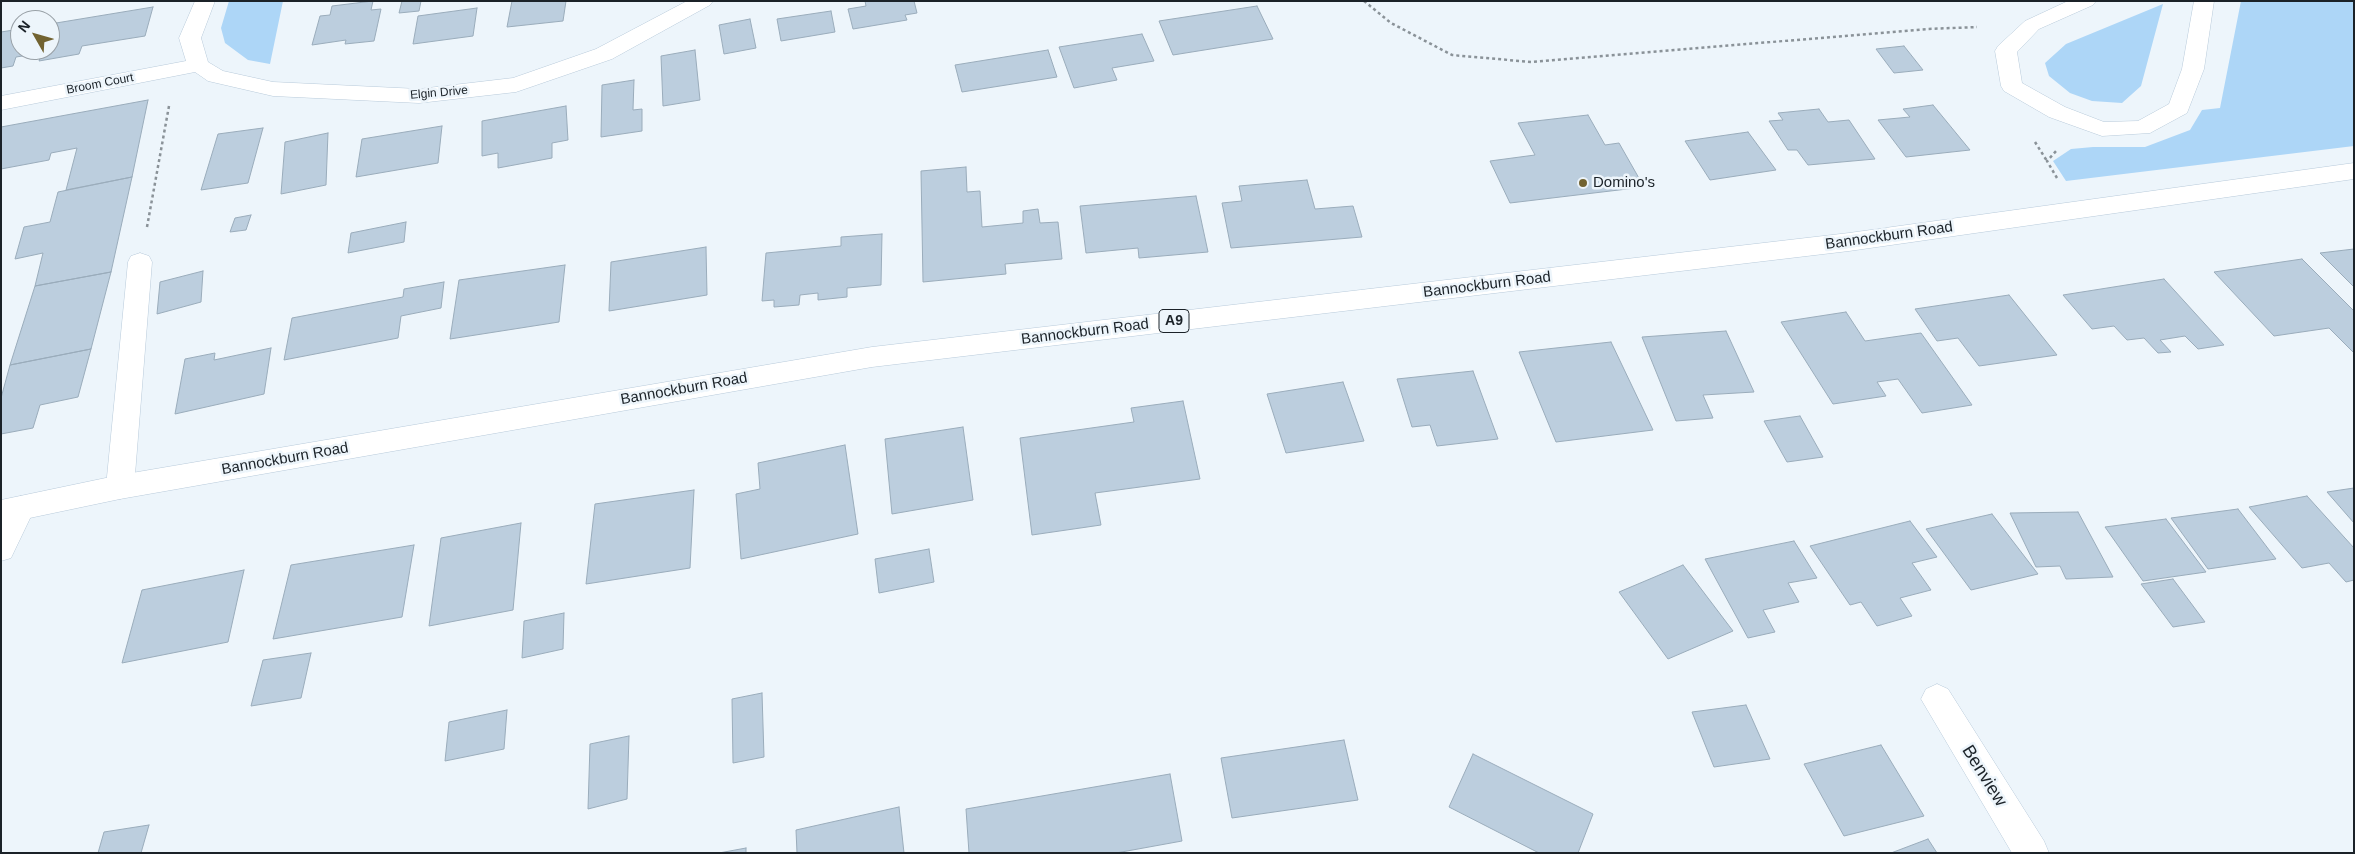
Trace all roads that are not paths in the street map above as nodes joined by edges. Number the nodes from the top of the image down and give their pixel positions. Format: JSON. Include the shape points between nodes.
{"nodes":[{"id":1,"x":205,"y":1,"type":"edge"},
{"id":2,"x":703,"y":1,"type":"edge"},
{"id":3,"x":2086,"y":1,"type":"edge"},
{"id":4,"x":2204,"y":1,"type":"edge"},
{"id":5,"x":198,"y":65,"type":"junction"},
{"id":6,"x":1,"y":103,"type":"edge"},
{"id":7,"x":2354,"y":171,"type":"edge"},
{"id":8,"x":140,"y":262,"type":"road end"},
{"id":9,"x":120,"y":487,"type":"junction"},
{"id":10,"x":11,"y":510,"type":"edge"},
{"id":11,"x":1,"y":550,"type":"edge"},
{"id":12,"x":1937,"y":699,"type":"dead end"},
{"id":13,"x":2032,"y":853,"type":"edge"}],
"edges":[{"from":1,"to":5,"type":"main road","via":[[190,38]]},
{"from":2,"to":5,"type":"main road","name":"Elgin Drive","via":[[604,54],[516,85],[419,96],[273,89],[216,76]]},
{"from":3,"to":4,"type":"main road","via":[[2032,25],[2006,51],[2012,86],[2057,112],[2102,129],[2142,128],[2179,108],[2193,69]]},
{"from":5,"to":6,"type":"main road","name":"Broom Court"},
{"from":7,"to":9,"type":"main road","name":"Bannockburn Road","number":"A9","via":[[1849,242],[872,357]]},
{"from":8,"to":9,"type":"main road"},
{"from":9,"to":10,"type":"main road","name":"Bannockburn Road","number":"A9"},
{"from":10,"to":11,"type":"main road"},
{"from":12,"to":13,"type":"main road","name":"Benview"}]}
